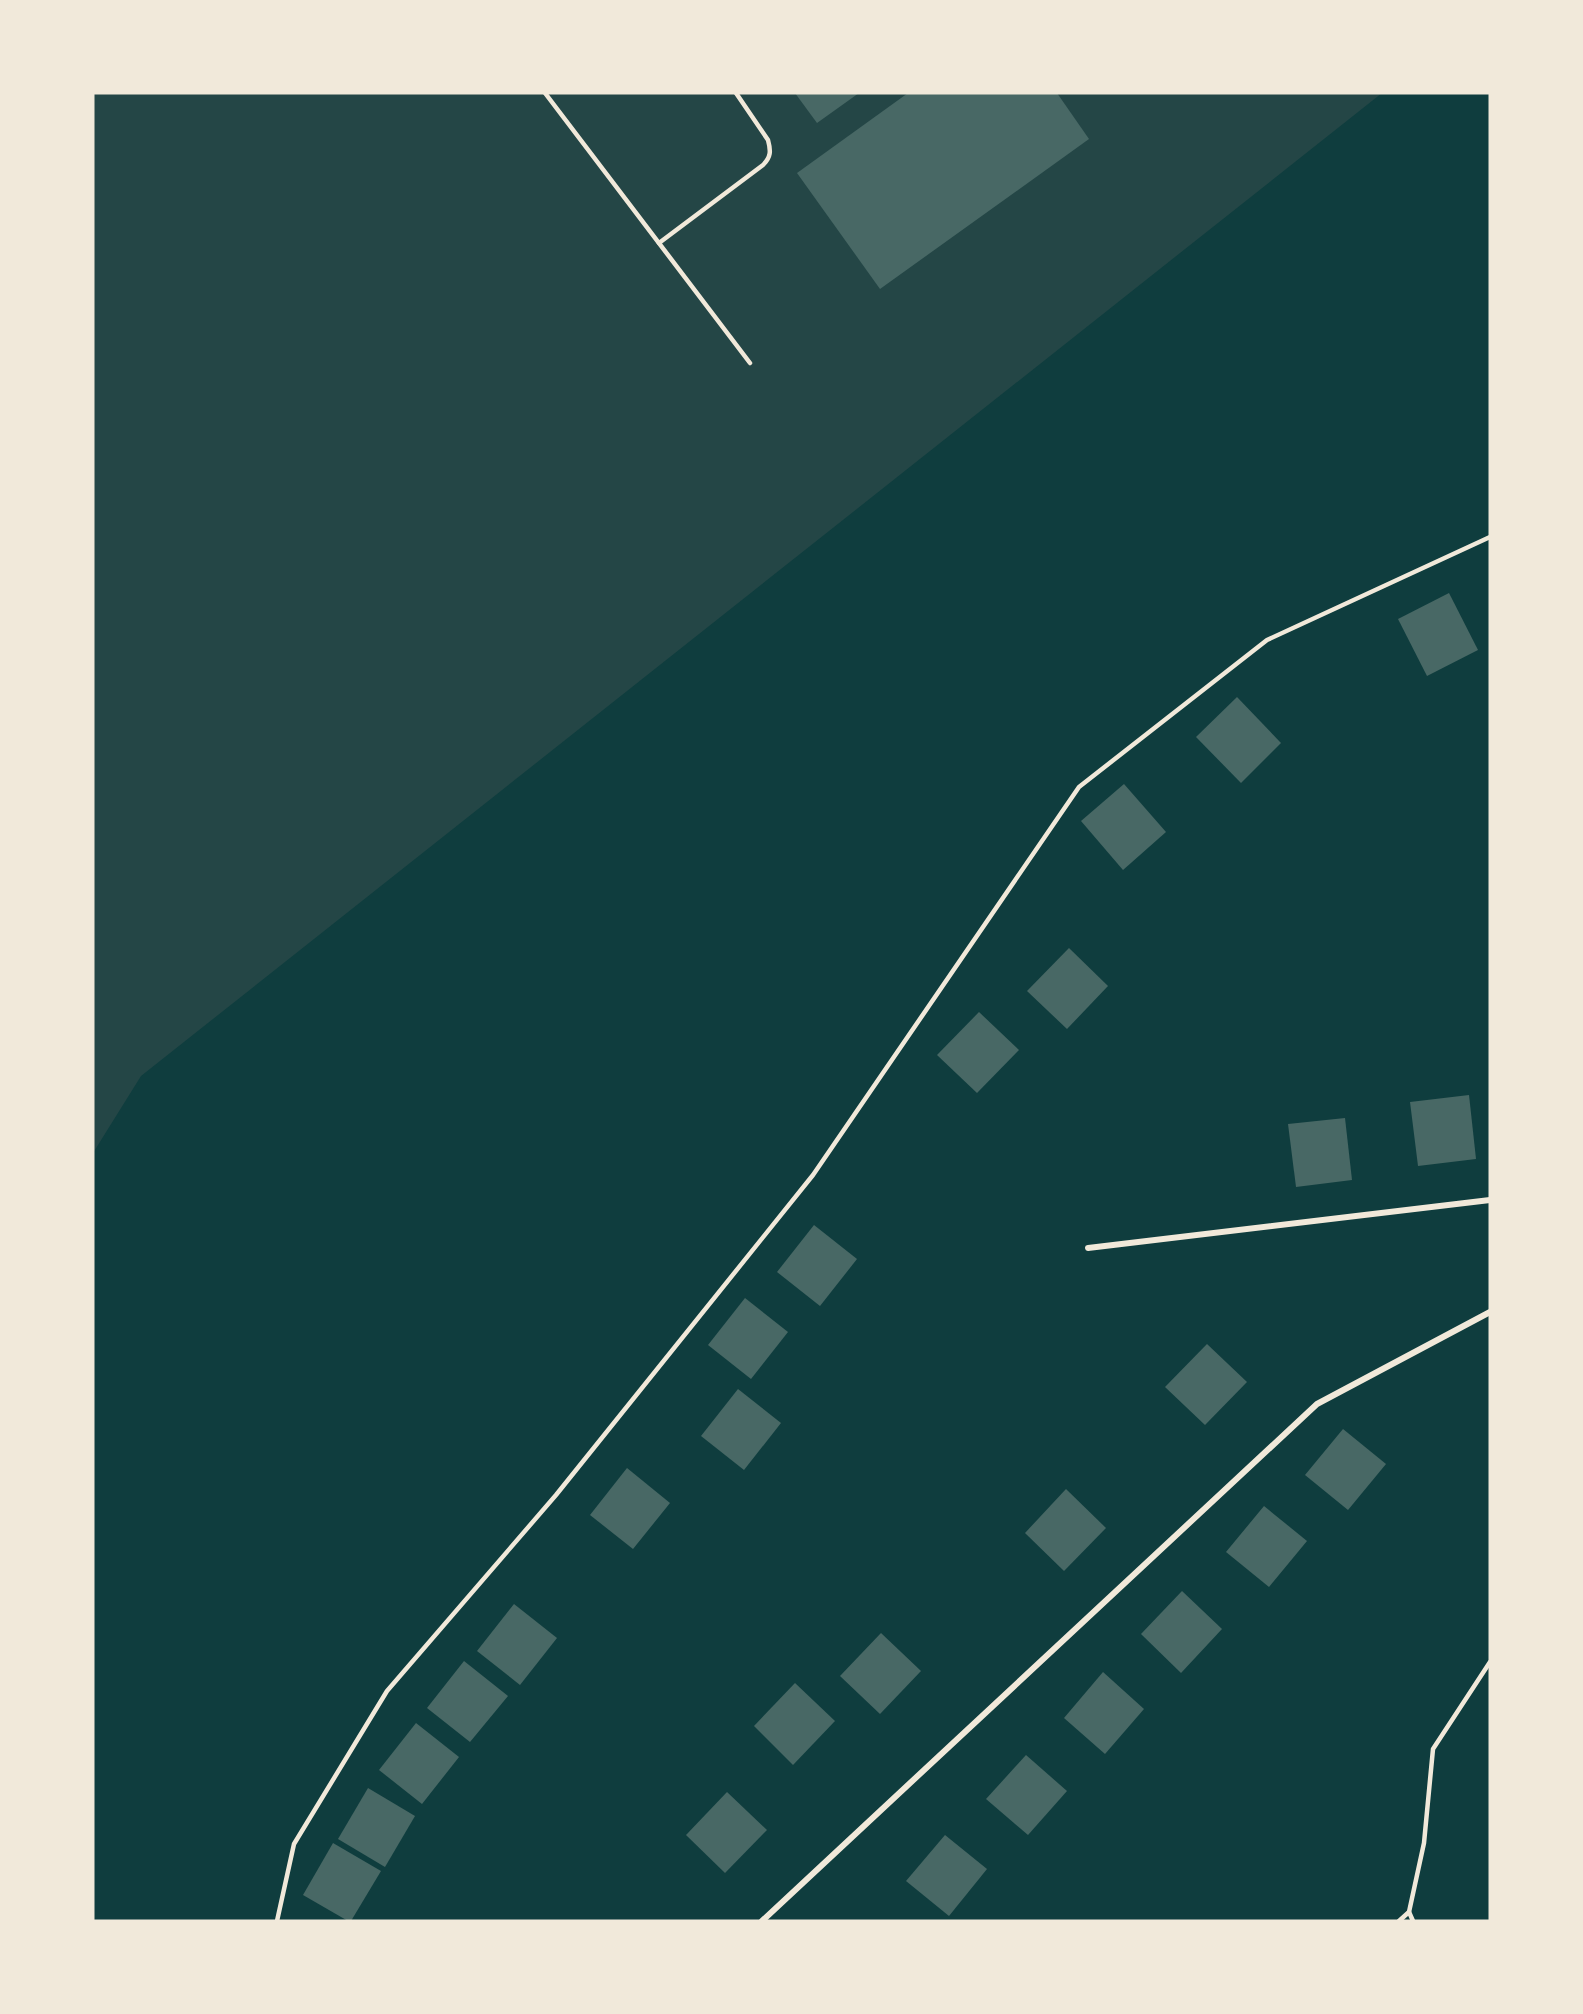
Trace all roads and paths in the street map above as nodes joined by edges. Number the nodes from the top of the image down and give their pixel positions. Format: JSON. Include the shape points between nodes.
{"nodes":[{"id":1,"x":545,"y":93,"type":"edge"},
{"id":2,"x":736,"y":93,"type":"edge"},
{"id":3,"x":659,"y":243,"type":"junction"},
{"id":4,"x":750,"y":363,"type":"dead end"},
{"id":5,"x":1490,"y":537,"type":"edge"},
{"id":6,"x":1490,"y":1200,"type":"edge"},
{"id":7,"x":1089,"y":1248,"type":"dead end"},
{"id":8,"x":1490,"y":1312,"type":"edge"},
{"id":9,"x":1490,"y":1662,"type":"edge"},
{"id":10,"x":1409,"y":1912,"type":"junction"},
{"id":11,"x":276,"y":1921,"type":"edge"},
{"id":12,"x":762,"y":1921,"type":"edge"},
{"id":13,"x":1399,"y":1921,"type":"edge"},
{"id":14,"x":1413,"y":1921,"type":"edge"}],
"edges":[{"from":1,"to":3,"type":"lane"},
{"from":2,"to":3,"type":"lane","via":[[768,140],[769,158]]},
{"from":3,"to":4,"type":"lane"},
{"from":5,"to":11,"type":"lane","via":[[1268,640],[1079,787],[813,1175],[556,1494],[387,1691],[294,1844]]},
{"from":6,"to":7,"type":"street"},
{"from":8,"to":12,"type":"street","via":[[1317,1404]]},
{"from":9,"to":10,"type":"lane","via":[[1432,1749],[1424,1843]]},
{"from":10,"to":13,"type":"lane"},
{"from":10,"to":14,"type":"lane"}]}
